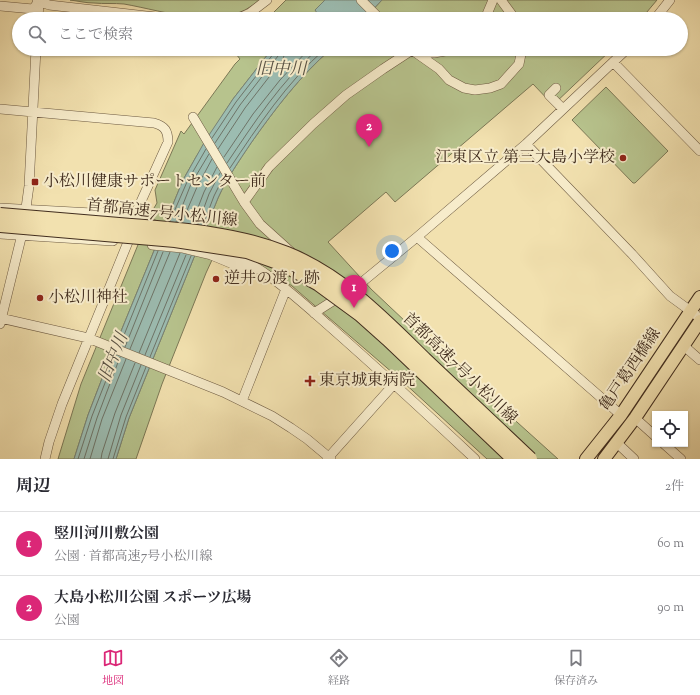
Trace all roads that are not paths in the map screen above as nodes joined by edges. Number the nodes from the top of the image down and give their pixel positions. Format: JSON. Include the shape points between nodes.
{"nodes":[{"id":1,"x":267,"y":0,"type":"edge"},
{"id":2,"x":361,"y":0,"type":"edge"},
{"id":3,"x":493,"y":0,"type":"edge"},
{"id":4,"x":501,"y":0,"type":"edge"},
{"id":5,"x":670,"y":0,"type":"edge"},
{"id":6,"x":38,"y":1,"type":"edge"},
{"id":7,"x":0,"y":6,"type":"edge"},
{"id":8,"x":38,"y":12,"type":"edge"},
{"id":9,"x":111,"y":12,"type":"edge"},
{"id":10,"x":251,"y":12,"type":"edge"},
{"id":11,"x":373,"y":12,"type":"edge"},
{"id":12,"x":488,"y":12,"type":"edge"},
{"id":13,"x":510,"y":12,"type":"edge"},
{"id":14,"x":660,"y":12,"type":"edge"},
{"id":15,"x":36,"y":56,"type":"edge"},
{"id":16,"x":403,"y":56,"type":"edge"},
{"id":17,"x":421,"y":56,"type":"edge"},
{"id":18,"x":521,"y":56,"type":"edge"},
{"id":19,"x":619,"y":56,"type":"edge"},
{"id":20,"x":613,"y":62,"type":"junction"},
{"id":21,"x":556,"y":88,"type":"dead end"},
{"id":22,"x":0,"y":108,"type":"edge"},
{"id":23,"x":563,"y":109,"type":"junction"},
{"id":24,"x":33,"y":111,"type":"junction"},
{"id":25,"x":193,"y":117,"type":"dead end"},
{"id":26,"x":526,"y":144,"type":"junction"},
{"id":27,"x":700,"y":151,"type":"edge"},
{"id":28,"x":244,"y":202,"type":"junction"},
{"id":29,"x":0,"y":208,"type":"edge"},
{"id":30,"x":26,"y":210,"type":"junction"},
{"id":31,"x":0,"y":215,"type":"edge"},
{"id":32,"x":134,"y":217,"type":"junction"},
{"id":33,"x":0,"y":225,"type":"edge"},
{"id":34,"x":0,"y":234,"type":"edge"},
{"id":35,"x":22,"y":236,"type":"junction"},
{"id":36,"x":417,"y":237,"type":"junction"},
{"id":37,"x":128,"y":242,"type":"junction"},
{"id":38,"x":226,"y":256,"type":"junction"},
{"id":39,"x":333,"y":287,"type":"dead end"},
{"id":40,"x":286,"y":289,"type":"junction"},
{"id":41,"x":700,"y":297,"type":"edge"},
{"id":42,"x":314,"y":313,"type":"junction"},
{"id":43,"x":697,"y":317,"type":"edge"},
{"id":44,"x":0,"y":320,"type":"edge"},
{"id":45,"x":88,"y":338,"type":"junction"},
{"id":46,"x":684,"y":346,"type":"junction"},
{"id":47,"x":700,"y":360,"type":"edge"},
{"id":48,"x":394,"y":384,"type":"junction"},
{"id":49,"x":242,"y":401,"type":"junction"},
{"id":50,"x":621,"y":415,"type":"junction"},
{"id":51,"x":636,"y":418,"type":"junction"},
{"id":52,"x":652,"y":433,"type":"edge"},
{"id":53,"x":617,"y":443,"type":"junction"},
{"id":54,"x":667,"y":447,"type":"edge"},
{"id":55,"x":328,"y":458,"type":"edge"},
{"id":56,"x":46,"y":459,"type":"edge"},
{"id":57,"x":475,"y":459,"type":"edge"},
{"id":58,"x":514,"y":459,"type":"edge"},
{"id":59,"x":530,"y":459,"type":"edge"},
{"id":60,"x":586,"y":459,"type":"edge"},
{"id":61,"x":604,"y":459,"type":"edge"},
{"id":62,"x":634,"y":459,"type":"edge"},
{"id":63,"x":681,"y":459,"type":"edge"}],
"edges":[{"from":1,"to":10,"type":"street"},
{"from":2,"to":11,"type":"street"},
{"from":3,"to":12,"type":"street"},
{"from":4,"to":13,"type":"street"},
{"from":5,"to":14,"type":"street"},
{"from":6,"to":7,"type":"street","via":[[33,9]]},
{"from":6,"to":8,"type":"street"},
{"from":6,"to":9,"type":"street","via":[[49,5]]},
{"from":15,"to":24,"type":"street"},
{"from":16,"to":28,"type":"street","via":[[346,95],[313,124],[270,168]]},
{"from":17,"to":18,"type":"street","via":[[450,80],[464,88],[475,90],[501,84],[519,64]]},
{"from":19,"to":20,"type":"street"},
{"from":20,"to":23,"type":"street"},
{"from":20,"to":27,"type":"street"},
{"from":21,"to":23,"type":"street","via":[[549,95]]},
{"from":22,"to":24,"type":"street"},
{"from":23,"to":26,"type":"street"},
{"from":24,"to":30,"type":"street"},
{"from":24,"to":32,"type":"street","via":[[154,123],[165,129],[168,133],[168,142]]},
{"from":25,"to":28,"type":"street"},
{"from":26,"to":36,"type":"street"},
{"from":26,"to":43,"type":"street","via":[[670,296]]},
{"from":28,"to":39,"type":"street","via":[[260,224]]},
{"from":29,"to":30,"type":"street"},
{"from":30,"to":32,"type":"street"},
{"from":30,"to":35,"type":"street"},
{"from":31,"to":59,"type":"highway","name":"首都高速7号小松川線","bridge":true,"via":[[174,229],[228,236],[288,254],[326,274],[367,305]]},
{"from":32,"to":38,"type":"street","bridge":true},
{"from":33,"to":58,"type":"highway","name":"首都高速7号小松川線","bridge":true,"via":[[175,240],[247,252],[283,264],[319,284],[360,314]]},
{"from":34,"to":35,"type":"street"},
{"from":35,"to":37,"type":"street"},
{"from":35,"to":44,"type":"street"},
{"from":36,"to":42,"type":"street","via":[[361,284]]},
{"from":36,"to":50,"type":"street"},
{"from":37,"to":38,"type":"street"},
{"from":37,"to":45,"type":"street"},
{"from":38,"to":40,"type":"street","via":[[262,271]]},
{"from":40,"to":42,"type":"street"},
{"from":40,"to":49,"type":"street"},
{"from":41,"to":43,"type":"main road","name":"亀戸葛西橋線"},
{"from":42,"to":48,"type":"street"},
{"from":43,"to":46,"type":"main road","name":"亀戸葛西橋線"},
{"from":43,"to":50,"type":"main road","name":"亀戸葛西橋線"},
{"from":44,"to":45,"type":"street"},
{"from":45,"to":49,"type":"street"},
{"from":45,"to":56,"type":"street","via":[[62,404]]},
{"from":46,"to":47,"type":"street"},
{"from":46,"to":51,"type":"main road","name":"亀戸葛西橋線"},
{"from":48,"to":55,"type":"street"},
{"from":48,"to":57,"type":"street"},
{"from":49,"to":55,"type":"street","via":[[291,428]]},
{"from":50,"to":60,"type":"main road","name":"亀戸葛西橋線"},
{"from":51,"to":52,"type":"street"},
{"from":51,"to":53,"type":"main road","name":"亀戸葛西橋線"},
{"from":53,"to":61,"type":"main road","name":"亀戸葛西橋線"},
{"from":53,"to":62,"type":"street"},
{"from":54,"to":63,"type":"street"}]}
